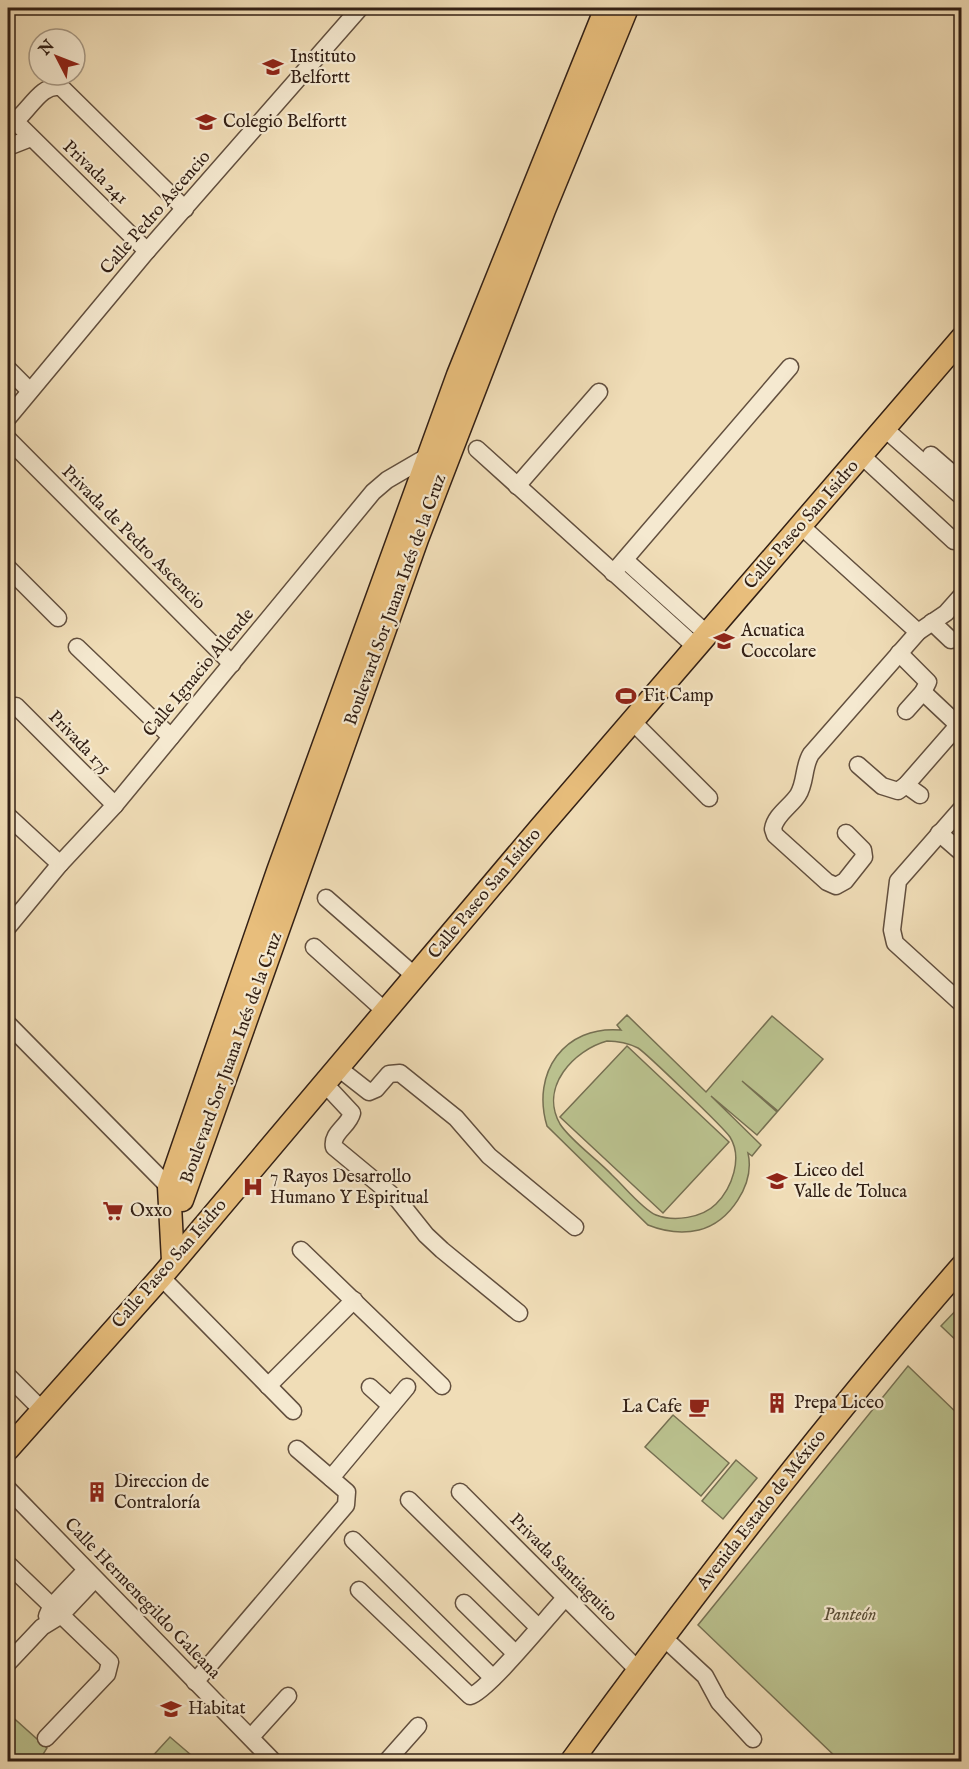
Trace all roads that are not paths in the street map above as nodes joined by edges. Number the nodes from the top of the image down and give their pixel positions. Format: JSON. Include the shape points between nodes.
{"nodes":[{"id":1,"x":358,"y":8,"type":"edge"},
{"id":2,"x":606,"y":8,"type":"edge"},
{"id":3,"x":627,"y":8,"type":"edge"},
{"id":4,"x":12,"y":124,"type":"edge"},
{"id":5,"x":31,"y":138,"type":"junction"},
{"id":6,"x":8,"y":147,"type":"edge"},
{"id":7,"x":185,"y":209,"type":"junction"},
{"id":8,"x":147,"y":251,"type":"junction"},
{"id":9,"x":962,"y":338,"type":"edge"},
{"id":10,"x":790,"y":367,"type":"dead end"},
{"id":11,"x":8,"y":369,"type":"edge"},
{"id":12,"x":30,"y":391,"type":"junction"},
{"id":13,"x":599,"y":392,"type":"dead end"},
{"id":14,"x":8,"y":418,"type":"edge"},
{"id":15,"x":889,"y":425,"type":"junction"},
{"id":16,"x":8,"y":439,"type":"edge"},
{"id":17,"x":477,"y":449,"type":"dead end"},
{"id":18,"x":430,"y":455,"type":"junction"},
{"id":19,"x":862,"y":456,"type":"junction"},
{"id":20,"x":962,"y":482,"type":"edge"},
{"id":21,"x":517,"y":486,"type":"junction"},
{"id":22,"x":962,"y":498,"type":"edge"},
{"id":23,"x":801,"y":526,"type":"junction"},
{"id":24,"x":954,"y":541,"type":"dead end"},
{"id":25,"x":625,"y":560,"type":"junction"},
{"id":26,"x":8,"y":568,"type":"edge"},
{"id":27,"x":613,"y":573,"type":"junction"},
{"id":28,"x":962,"y":595,"type":"edge"},
{"id":29,"x":58,"y":618,"type":"dead end"},
{"id":30,"x":932,"y":622,"type":"junction"},
{"id":31,"x":918,"y":632,"type":"junction"},
{"id":32,"x":951,"y":640,"type":"dead end"},
{"id":33,"x":701,"y":641,"type":"junction"},
{"id":34,"x":77,"y":647,"type":"dead end"},
{"id":35,"x":899,"y":653,"type":"junction"},
{"id":36,"x":232,"y":664,"type":"junction"},
{"id":37,"x":923,"y":692,"type":"junction"},
{"id":38,"x":16,"y":706,"type":"dead end"},
{"id":39,"x":906,"y":711,"type":"dead end"},
{"id":40,"x":632,"y":722,"type":"junction"},
{"id":41,"x":171,"y":737,"type":"junction"},
{"id":42,"x":858,"y":765,"type":"dead end"},
{"id":43,"x":906,"y":785,"type":"junction"},
{"id":44,"x":920,"y":795,"type":"dead end"},
{"id":45,"x":710,"y":798,"type":"dead end"},
{"id":46,"x":115,"y":805,"type":"junction"},
{"id":47,"x":962,"y":808,"type":"edge"},
{"id":48,"x":8,"y":816,"type":"edge"},
{"id":49,"x":846,"y":833,"type":"dead end"},
{"id":50,"x":939,"y":833,"type":"junction"},
{"id":51,"x":962,"y":853,"type":"edge"},
{"id":52,"x":60,"y":864,"type":"junction"},
{"id":53,"x":326,"y":898,"type":"dead end"},
{"id":54,"x":8,"y":927,"type":"edge"},
{"id":55,"x":314,"y":947,"type":"dead end"},
{"id":56,"x":415,"y":976,"type":"junction"},
{"id":57,"x":962,"y":1004,"type":"edge"},
{"id":58,"x":385,"y":1011,"type":"junction"},
{"id":59,"x":8,"y":1024,"type":"edge"},
{"id":60,"x":331,"y":1075,"type":"junction"},
{"id":61,"x":176,"y":1193,"type":"junction"},
{"id":62,"x":207,"y":1222,"type":"junction"},
{"id":63,"x":575,"y":1227,"type":"dead end"},
{"id":64,"x":300,"y":1250,"type":"dead end"},
{"id":65,"x":962,"y":1266,"type":"edge"},
{"id":66,"x":167,"y":1269,"type":"junction"},
{"id":67,"x":354,"y":1300,"type":"junction"},
{"id":68,"x":519,"y":1312,"type":"dead end"},
{"id":69,"x":8,"y":1376,"type":"edge"},
{"id":70,"x":268,"y":1386,"type":"junction"},
{"id":71,"x":442,"y":1386,"type":"dead end"},
{"id":72,"x":370,"y":1387,"type":"dead end"},
{"id":73,"x":407,"y":1387,"type":"dead end"},
{"id":74,"x":391,"y":1406,"type":"junction"},
{"id":75,"x":42,"y":1410,"type":"junction"},
{"id":76,"x":292,"y":1411,"type":"dead end"},
{"id":77,"x":8,"y":1449,"type":"edge"},
{"id":78,"x":297,"y":1449,"type":"dead end"},
{"id":79,"x":331,"y":1478,"type":"junction"},
{"id":80,"x":8,"y":1489,"type":"edge"},
{"id":81,"x":460,"y":1492,"type":"dead end"},
{"id":82,"x":409,"y":1500,"type":"dead end"},
{"id":83,"x":353,"y":1540,"type":"dead end"},
{"id":84,"x":8,"y":1564,"type":"edge"},
{"id":85,"x":89,"y":1575,"type":"junction"},
{"id":86,"x":359,"y":1590,"type":"dead end"},
{"id":87,"x":565,"y":1598,"type":"junction"},
{"id":88,"x":464,"y":1603,"type":"dead end"},
{"id":89,"x":56,"y":1612,"type":"junction"},
{"id":90,"x":538,"y":1627,"type":"junction"},
{"id":91,"x":664,"y":1638,"type":"junction"},
{"id":92,"x":515,"y":1653,"type":"junction"},
{"id":93,"x":8,"y":1663,"type":"edge"},
{"id":94,"x":638,"y":1670,"type":"junction"},
{"id":95,"x":493,"y":1678,"type":"junction"},
{"id":96,"x":195,"y":1682,"type":"junction"},
{"id":97,"x":288,"y":1696,"type":"dead end"},
{"id":98,"x":418,"y":1726,"type":"dead end"},
{"id":99,"x":251,"y":1737,"type":"junction"},
{"id":100,"x":46,"y":1738,"type":"dead end"},
{"id":101,"x":753,"y":1739,"type":"dead end"},
{"id":102,"x":274,"y":1761,"type":"edge"},
{"id":103,"x":386,"y":1761,"type":"edge"},
{"id":104,"x":572,"y":1761,"type":"edge"}],
"edges":[{"from":1,"to":7,"type":"street","name":"Calle Pedro Ascencio"},
{"from":2,"to":18,"type":"main road","name":"Boulevard Sor Juana Inés de la Cruz","via":[[503,258]]},
{"from":3,"to":61,"type":"main road","name":"Boulevard Sor Juana Inés de la Cruz","via":[[417,539]]},
{"from":4,"to":5,"type":"street","name":"Privada 241"},
{"from":4,"to":7,"type":"street","via":[[46,90],[61,87]]},
{"from":5,"to":6,"type":"street"},
{"from":5,"to":8,"type":"street","name":"Privada 241"},
{"from":7,"to":8,"type":"street","name":"Calle Pedro Ascencio"},
{"from":8,"to":12,"type":"street","name":"Calle Pedro Ascencio"},
{"from":9,"to":15,"type":"main road","name":"Calle Paseo San Isidro"},
{"from":10,"to":25,"type":"street"},
{"from":11,"to":12,"type":"street"},
{"from":12,"to":14,"type":"street","name":"Calle Pedro Ascencio"},
{"from":13,"to":21,"type":"street"},
{"from":15,"to":19,"type":"main road","name":"Calle Paseo San Isidro"},
{"from":15,"to":20,"type":"street"},
{"from":15,"to":22,"type":"street"},
{"from":16,"to":36,"type":"street","name":"Privada de Pedro Ascencio"},
{"from":17,"to":21,"type":"street"},
{"from":18,"to":36,"type":"street","name":"Calle Ignacio Allende","via":[[373,492]]},
{"from":18,"to":61,"type":"main road","name":"Boulevard Sor Juana Inés de la Cruz","via":[[278,871]]},
{"from":19,"to":23,"type":"main road","name":"Calle Paseo San Isidro"},
{"from":19,"to":24,"type":"street"},
{"from":21,"to":27,"type":"street"},
{"from":23,"to":31,"type":"street"},
{"from":23,"to":33,"type":"main road","name":"Calle Paseo San Isidro"},
{"from":25,"to":27,"type":"street"},
{"from":25,"to":33,"type":"street"},
{"from":26,"to":29,"type":"street"},
{"from":27,"to":33,"type":"street"},
{"from":28,"to":30,"type":"street"},
{"from":30,"to":31,"type":"street"},
{"from":30,"to":32,"type":"street"},
{"from":31,"to":35,"type":"street"},
{"from":33,"to":40,"type":"main road","name":"Calle Paseo San Isidro"},
{"from":34,"to":41,"type":"street"},
{"from":35,"to":37,"type":"street","via":[[926,677]]},
{"from":35,"to":49,"type":"street","via":[[811,754],[798,794],[773,829],[827,882],[836,886],[845,881],[864,857],[863,850]]},
{"from":36,"to":41,"type":"street","name":"Calle Ignacio Allende"},
{"from":37,"to":39,"type":"street"},
{"from":37,"to":43,"type":"street","via":[[956,723]]},
{"from":38,"to":46,"type":"street","name":"Privada 175"},
{"from":40,"to":45,"type":"street"},
{"from":40,"to":56,"type":"main road","name":"Calle Paseo San Isidro"},
{"from":41,"to":46,"type":"street","name":"Calle Ignacio Allende"},
{"from":42,"to":43,"type":"street","via":[[882,786],[898,791]]},
{"from":43,"to":44,"type":"street"},
{"from":46,"to":52,"type":"street","name":"Calle Ignacio Allende"},
{"from":47,"to":50,"type":"street"},
{"from":48,"to":52,"type":"street"},
{"from":50,"to":51,"type":"street"},
{"from":50,"to":57,"type":"street","via":[[898,881],[892,937]]},
{"from":52,"to":54,"type":"street","name":"Calle Ignacio Allende"},
{"from":53,"to":56,"type":"street"},
{"from":55,"to":58,"type":"street"},
{"from":56,"to":58,"type":"main road","name":"Calle Paseo San Isidro"},
{"from":58,"to":60,"type":"main road","name":"Calle Paseo San Isidro"},
{"from":59,"to":61,"type":"street"},
{"from":60,"to":62,"type":"main road","name":"Calle Paseo San Isidro"},
{"from":60,"to":63,"type":"street","via":[[369,1092],[393,1073],[400,1073],[456,1118],[489,1156]]},
{"from":60,"to":68,"type":"street","via":[[352,1113],[334,1140],[334,1147],[398,1200],[426,1235]]},
{"from":61,"to":62,"type":"main road"},
{"from":61,"to":66,"type":"main road"},
{"from":62,"to":66,"type":"main road","name":"Calle Paseo San Isidro"},
{"from":64,"to":67,"type":"street"},
{"from":65,"to":91,"type":"main road","name":"Avenida Estado de México","via":[[743,1532]]},
{"from":66,"to":70,"type":"street"},
{"from":66,"to":75,"type":"main road","name":"Calle Paseo San Isidro"},
{"from":67,"to":70,"type":"street"},
{"from":67,"to":71,"type":"street"},
{"from":69,"to":75,"type":"street"},
{"from":70,"to":76,"type":"street"},
{"from":72,"to":74,"type":"street"},
{"from":73,"to":74,"type":"street"},
{"from":74,"to":79,"type":"street"},
{"from":75,"to":77,"type":"main road","name":"Calle Paseo San Isidro"},
{"from":78,"to":79,"type":"street"},
{"from":79,"to":96,"type":"street","via":[[347,1492],[346,1505]]},
{"from":80,"to":85,"type":"street","name":"Calle Hermenegildo Galeana"},
{"from":81,"to":87,"type":"street","name":"Privada Santiaguito"},
{"from":82,"to":90,"type":"street"},
{"from":83,"to":95,"type":"street"},
{"from":84,"to":89,"type":"street"},
{"from":85,"to":89,"type":"street"},
{"from":85,"to":96,"type":"street","name":"Calle Hermenegildo Galeana"},
{"from":86,"to":95,"type":"street","via":[[466,1694],[478,1693]]},
{"from":87,"to":90,"type":"street"},
{"from":87,"to":94,"type":"street","name":"Privada Santiaguito"},
{"from":88,"to":92,"type":"street"},
{"from":89,"to":93,"type":"street"},
{"from":89,"to":100,"type":"street","via":[[107,1658],[110,1667]]},
{"from":90,"to":92,"type":"street"},
{"from":91,"to":94,"type":"main road","name":"Avenida Estado de México"},
{"from":91,"to":101,"type":"street","via":[[705,1676],[719,1702]]},
{"from":92,"to":95,"type":"street"},
{"from":94,"to":104,"type":"main road","name":"Avenida Estado de México"},
{"from":96,"to":99,"type":"street","name":"Calle Hermenegildo Galeana"},
{"from":97,"to":99,"type":"street"},
{"from":98,"to":103,"type":"street"},
{"from":99,"to":102,"type":"street","name":"Calle Hermenegildo Galeana"}]}
